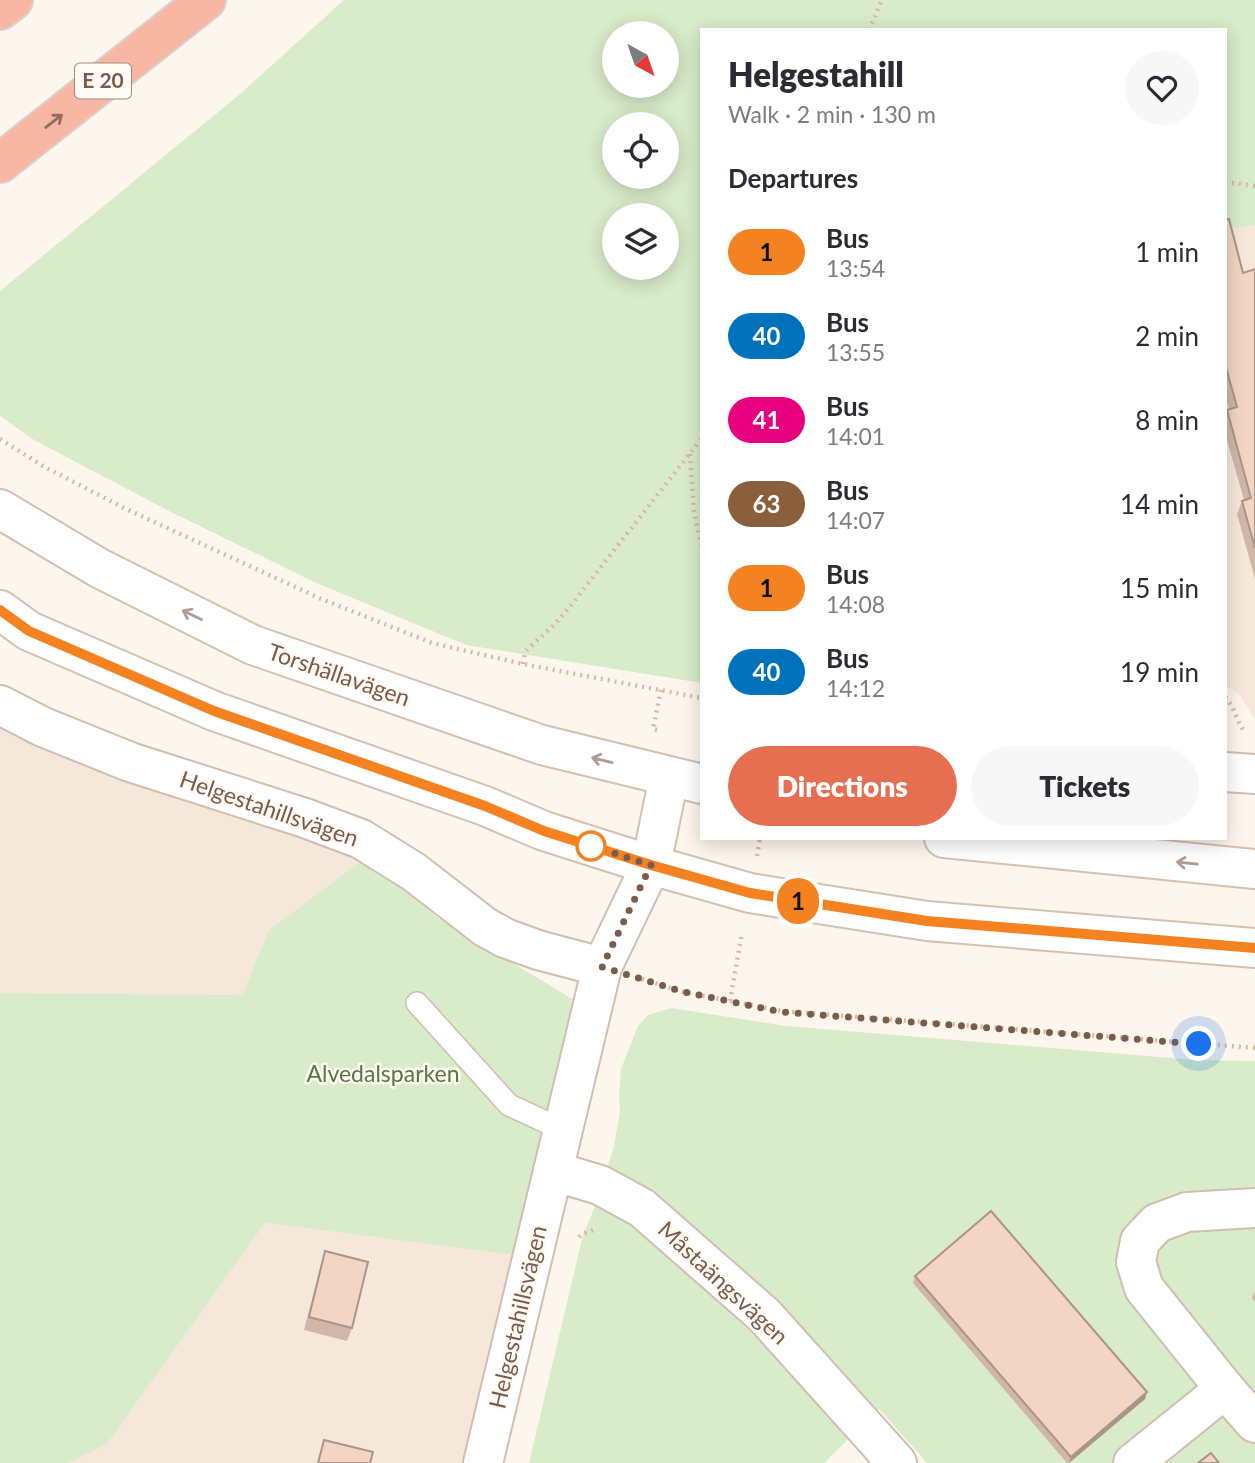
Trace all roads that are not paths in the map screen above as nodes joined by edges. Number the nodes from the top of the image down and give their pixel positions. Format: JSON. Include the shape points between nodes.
{"nodes":[{"id":1,"x":12,"y":0,"type":"edge"},
{"id":2,"x":206,"y":0,"type":"edge"},
{"id":3,"x":0,"y":10,"type":"edge"},
{"id":4,"x":0,"y":163,"type":"edge"},
{"id":5,"x":0,"y":509,"type":"edge"},
{"id":6,"x":0,"y":610,"type":"edge"},
{"id":7,"x":0,"y":705,"type":"edge"},
{"id":8,"x":1227,"y":772,"type":"edge"},
{"id":9,"x":1255,"y":774,"type":"edge"},
{"id":10,"x":685,"y":780,"type":"edge"},
{"id":11,"x":964,"y":840,"type":"edge"},
{"id":12,"x":651,"y":865,"type":"junction"},
{"id":13,"x":1255,"y":869,"type":"edge"},
{"id":14,"x":1255,"y":948,"type":"edge"},
{"id":15,"x":602,"y":967,"type":"junction"},
{"id":16,"x":417,"y":1003,"type":"dead end"},
{"id":17,"x":563,"y":1130,"type":"junction"},
{"id":18,"x":553,"y":1171,"type":"junction"},
{"id":19,"x":1255,"y":1208,"type":"edge"},
{"id":20,"x":1225,"y":1389,"type":"junction"},
{"id":21,"x":1255,"y":1423,"type":"edge"},
{"id":22,"x":483,"y":1463,"type":"edge"},
{"id":23,"x":897,"y":1463,"type":"edge"},
{"id":24,"x":1133,"y":1463,"type":"edge"}],
"edges":[{"from":1,"to":3,"type":"highway"},
{"from":4,"to":2,"type":"highway","number":"E 20","one_way":true},
{"from":10,"to":5,"type":"main road","name":"Torshällavägen","one_way":true,"via":[[542,745],[253,645],[99,568]]},
{"from":6,"to":12,"type":"main road","via":[[29,631],[214,711]]},
{"from":7,"to":15,"type":"main road","name":"Helgestahillsvägen","via":[[131,762],[361,839],[505,938]]},
{"from":8,"to":9,"type":"main road"},
{"from":10,"to":12,"type":"main road","name":"Helgestahillsvägen"},
{"from":13,"to":11,"type":"main road","one_way":true},
{"from":12,"to":14,"type":"main road","via":[[750,893],[927,921]]},
{"from":12,"to":15,"type":"main road","name":"Helgestahillsvägen"},
{"from":15,"to":17,"type":"main road","name":"Helgestahillsvägen"},
{"from":16,"to":17,"type":"lane","via":[[509,1105]]},
{"from":17,"to":18,"type":"main road","name":"Helgestahillsvägen"},
{"from":18,"to":22,"type":"main road","name":"Helgestahillsvägen"},
{"from":18,"to":23,"type":"main road","name":"Måstaängsvägen","via":[[600,1185],[642,1208],[764,1315]]},
{"from":19,"to":20,"type":"main road","via":[[1187,1212],[1157,1223],[1140,1241],[1136,1262],[1144,1288]]},
{"from":20,"to":21,"type":"main road"},
{"from":20,"to":24,"type":"main road"}]}
